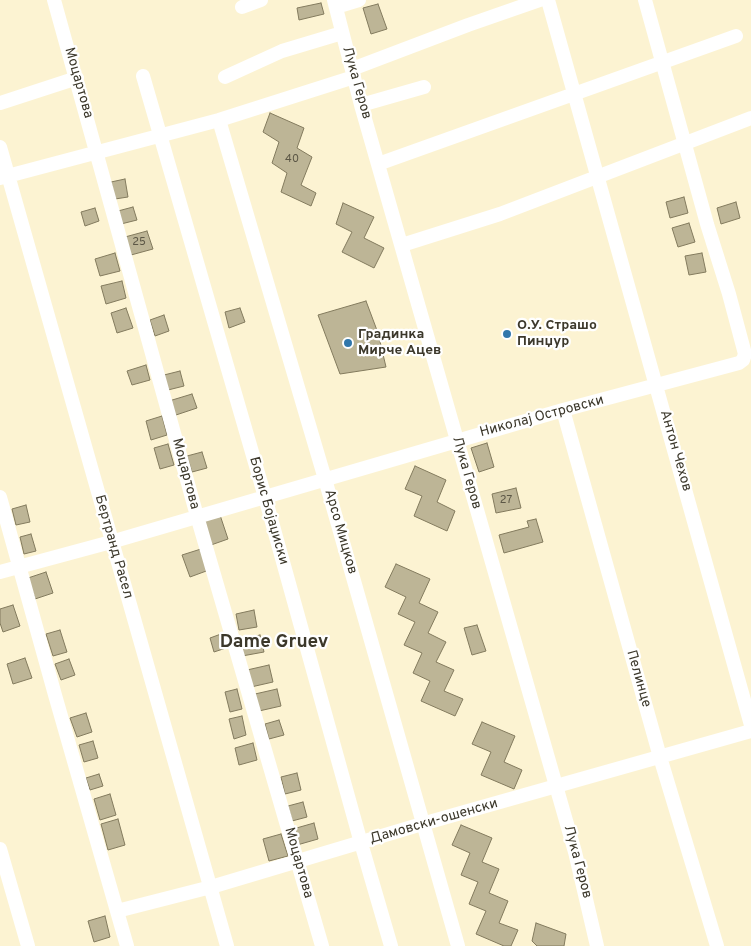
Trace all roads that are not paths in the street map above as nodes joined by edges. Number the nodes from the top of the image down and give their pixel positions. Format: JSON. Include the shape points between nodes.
{"nodes":[{"id":1,"x":54,"y":0,"type":"edge"},
{"id":2,"x":261,"y":0,"type":"edge"},
{"id":3,"x":359,"y":0,"type":"edge"},
{"id":4,"x":540,"y":0,"type":"edge"},
{"id":5,"x":548,"y":0,"type":"edge"},
{"id":6,"x":644,"y":0,"type":"edge"},
{"id":7,"x":335,"y":3,"type":"edge"},
{"id":8,"x":242,"y":7,"type":"dead end"},
{"id":9,"x":342,"y":33,"type":"junction"},
{"id":10,"x":736,"y":36,"type":"dead end"},
{"id":11,"x":663,"y":62,"type":"junction"},
{"id":12,"x":353,"y":73,"type":"junction"},
{"id":13,"x":143,"y":76,"type":"dead end"},
{"id":14,"x":225,"y":76,"type":"dead end"},
{"id":15,"x":77,"y":78,"type":"junction"},
{"id":16,"x":424,"y":87,"type":"dead end"},
{"id":17,"x":574,"y":94,"type":"junction"},
{"id":18,"x":0,"y":103,"type":"edge"},
{"id":19,"x":362,"y":105,"type":"junction"},
{"id":20,"x":751,"y":118,"type":"edge"},
{"id":21,"x":219,"y":120,"type":"junction"},
{"id":22,"x":161,"y":135,"type":"junction"},
{"id":23,"x":685,"y":145,"type":"junction"},
{"id":24,"x":0,"y":146,"type":"edge"},
{"id":25,"x":97,"y":153,"type":"junction"},
{"id":26,"x":378,"y":164,"type":"junction"},
{"id":27,"x":4,"y":177,"type":"edge"},
{"id":28,"x":598,"y":178,"type":"junction"},
{"id":29,"x":402,"y":245,"type":"junction"},
{"id":30,"x":656,"y":387,"type":"junction"},
{"id":31,"x":563,"y":410,"type":"junction"},
{"id":32,"x":457,"y":441,"type":"junction"},
{"id":33,"x":325,"y":479,"type":"junction"},
{"id":34,"x":0,"y":497,"type":"edge"},
{"id":35,"x":265,"y":497,"type":"junction"},
{"id":36,"x":197,"y":516,"type":"junction"},
{"id":37,"x":111,"y":542,"type":"junction"},
{"id":38,"x":20,"y":568,"type":"junction"},
{"id":39,"x":0,"y":572,"type":"edge"},
{"id":40,"x":751,"y":725,"type":"edge"},
{"id":41,"x":751,"y":731,"type":"edge"},
{"id":42,"x":660,"y":757,"type":"junction"},
{"id":43,"x":556,"y":787,"type":"junction"},
{"id":44,"x":422,"y":824,"type":"junction"},
{"id":45,"x":361,"y":843,"type":"junction"},
{"id":46,"x":0,"y":849,"type":"edge"},
{"id":47,"x":298,"y":860,"type":"junction"},
{"id":48,"x":211,"y":887,"type":"junction"},
{"id":49,"x":117,"y":911,"type":"junction"},
{"id":50,"x":28,"y":946,"type":"edge"},
{"id":51,"x":127,"y":946,"type":"edge"},
{"id":52,"x":227,"y":946,"type":"edge"},
{"id":53,"x":322,"y":946,"type":"edge"},
{"id":54,"x":392,"y":946,"type":"edge"},
{"id":55,"x":458,"y":946,"type":"edge"},
{"id":56,"x":598,"y":946,"type":"edge"},
{"id":57,"x":717,"y":946,"type":"edge"}],
"edges":[{"from":1,"to":15,"type":"street","name":"Моцартова"},
{"from":2,"to":8,"type":"street"},
{"from":3,"to":7,"type":"street"},
{"from":4,"to":12,"type":"street","via":[[468,25]]},
{"from":5,"to":17,"type":"street","name":"Антон Чехов"},
{"from":6,"to":11,"type":"street"},
{"from":7,"to":9,"type":"street","name":"Лука Геров"},
{"from":9,"to":12,"type":"street","name":"Лука Геров"},
{"from":9,"to":14,"type":"street","via":[[282,51]]},
{"from":10,"to":11,"type":"street"},
{"from":11,"to":17,"type":"street"},
{"from":11,"to":23,"type":"street"},
{"from":12,"to":19,"type":"street","name":"Лука Геров"},
{"from":12,"to":21,"type":"street"},
{"from":13,"to":22,"type":"street","name":"Борис Бојаџиски"},
{"from":15,"to":18,"type":"street"},
{"from":15,"to":25,"type":"street","name":"Моцартова"},
{"from":16,"to":19,"type":"street"},
{"from":17,"to":26,"type":"street"},
{"from":17,"to":28,"type":"street","name":"Антон Чехов"},
{"from":19,"to":26,"type":"street","name":"Лука Геров"},
{"from":20,"to":23,"type":"street"},
{"from":21,"to":22,"type":"street"},
{"from":21,"to":33,"type":"street","name":"Арсо Мицков"},
{"from":22,"to":25,"type":"street"},
{"from":22,"to":35,"type":"street","name":"Борис Бојаџиски"},
{"from":23,"to":28,"type":"street"},
{"from":23,"to":30,"type":"street","name":"Николај Островски","via":[[745,358],[739,363]]},
{"from":24,"to":27,"type":"street","name":"Бертранд Расел"},
{"from":25,"to":27,"type":"street"},
{"from":25,"to":36,"type":"street","name":"Моцартова"},
{"from":26,"to":29,"type":"street","name":"Лука Геров"},
{"from":27,"to":37,"type":"street","name":"Бертранд Расел"},
{"from":28,"to":29,"type":"street"},
{"from":28,"to":30,"type":"street","name":"Антон Чехов"},
{"from":29,"to":32,"type":"street","name":"Лука Геров"},
{"from":30,"to":31,"type":"street","name":"Николај Островски"},
{"from":30,"to":40,"type":"street","name":"Антон Чехов"},
{"from":31,"to":32,"type":"street","name":"Николај Островски"},
{"from":31,"to":42,"type":"street","name":"Пелинце"},
{"from":32,"to":33,"type":"street","name":"Николај Островски"},
{"from":32,"to":43,"type":"street","name":"Лука Геров"},
{"from":33,"to":35,"type":"street","name":"Николај Островски"},
{"from":33,"to":44,"type":"street","name":"Арсо Мицков"},
{"from":34,"to":38,"type":"street"},
{"from":35,"to":36,"type":"street","name":"Николај Островски"},
{"from":35,"to":45,"type":"street","name":"Борис Бојаџиски"},
{"from":36,"to":37,"type":"street","name":"Николај Островски"},
{"from":36,"to":47,"type":"street","name":"Моцартова"},
{"from":37,"to":38,"type":"street","name":"Николај Островски"},
{"from":37,"to":48,"type":"street","name":"Бертранд Расел"},
{"from":38,"to":39,"type":"street","name":"Николај Островски"},
{"from":38,"to":49,"type":"street"},
{"from":41,"to":42,"type":"street","name":"Дамовски-ошенски"},
{"from":42,"to":43,"type":"street","name":"Дамовски-ошенски"},
{"from":42,"to":57,"type":"street","name":"Пелинце"},
{"from":43,"to":44,"type":"street","name":"Дамовски-ошенски"},
{"from":43,"to":56,"type":"street","name":"Лука Геров"},
{"from":44,"to":45,"type":"street","name":"Дамовски-ошенски"},
{"from":44,"to":55,"type":"street","name":"Арсо Мицков"},
{"from":45,"to":47,"type":"street","name":"Дамовски-ошенски"},
{"from":45,"to":54,"type":"street","name":"Борис Бојаџиски"},
{"from":46,"to":50,"type":"street"},
{"from":47,"to":48,"type":"street","name":"Дамовски-ошенски"},
{"from":47,"to":53,"type":"street","name":"Моцартова"},
{"from":48,"to":49,"type":"street","name":"Дамовски-ошенски"},
{"from":48,"to":52,"type":"street","name":"Бертранд Расел"},
{"from":49,"to":51,"type":"street"}]}
